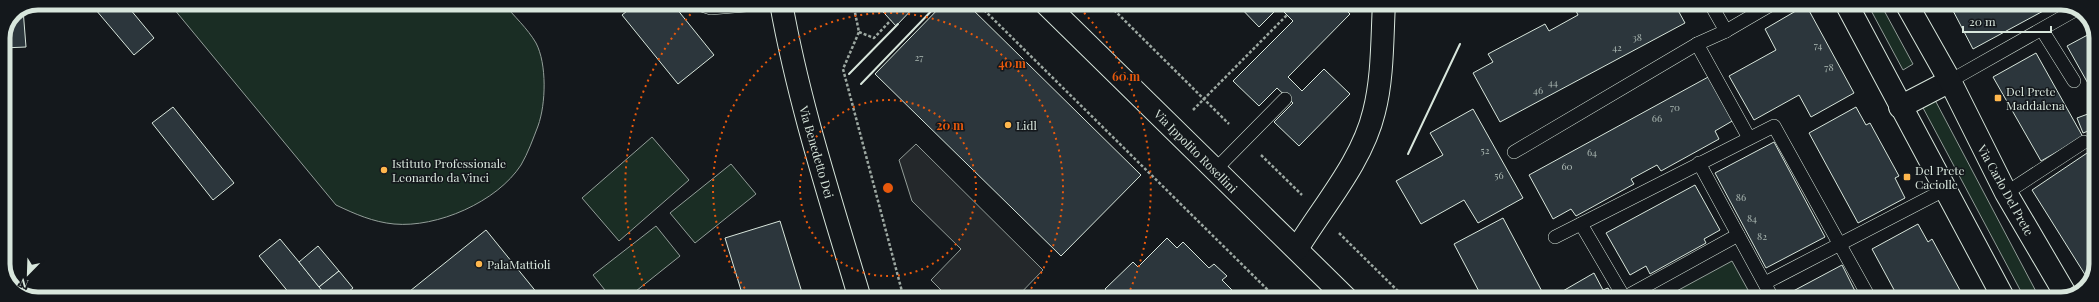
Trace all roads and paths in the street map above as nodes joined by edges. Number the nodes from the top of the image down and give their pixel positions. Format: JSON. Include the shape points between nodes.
{"nodes":[{"id":1,"x":782,"y":10,"type":"edge"},
{"id":2,"x":854,"y":10,"type":"edge"},
{"id":3,"x":985,"y":10,"type":"edge"},
{"id":4,"x":1053,"y":10,"type":"edge"},
{"id":5,"x":1384,"y":10,"type":"edge"},
{"id":6,"x":1714,"y":10,"type":"edge"},
{"id":7,"x":1762,"y":10,"type":"edge"},
{"id":8,"x":1850,"y":10,"type":"edge"},
{"id":9,"x":1910,"y":10,"type":"edge"},
{"id":10,"x":2072,"y":12,"type":"edge"},
{"id":11,"x":1287,"y":15,"type":"dead end"},
{"id":12,"x":891,"y":20,"type":"dead end"},
{"id":13,"x":2042,"y":30,"type":"junction"},
{"id":14,"x":1726,"y":31,"type":"junction"},
{"id":15,"x":859,"y":32,"type":"junction"},
{"id":16,"x":1697,"y":44,"type":"junction"},
{"id":17,"x":1950,"y":81,"type":"junction"},
{"id":18,"x":2074,"y":81,"type":"dead end"},
{"id":19,"x":1285,"y":99,"type":"dead end"},
{"id":20,"x":1900,"y":107,"type":"junction"},
{"id":21,"x":1174,"y":130,"type":"junction"},
{"id":22,"x":1749,"y":138,"type":"junction"},
{"id":23,"x":2084,"y":142,"type":"dead end"},
{"id":24,"x":1514,"y":152,"type":"dead end"},
{"id":25,"x":1699,"y":163,"type":"junction"},
{"id":26,"x":1216,"y":170,"type":"junction"},
{"id":27,"x":1944,"y":190,"type":"junction"},
{"id":28,"x":2006,"y":193,"type":"junction"},
{"id":29,"x":1581,"y":224,"type":"junction"},
{"id":30,"x":1738,"y":235,"type":"junction"},
{"id":31,"x":1555,"y":237,"type":"dead end"},
{"id":32,"x":1840,"y":244,"type":"junction"},
{"id":33,"x":1297,"y":249,"type":"junction"},
{"id":34,"x":1765,"y":283,"type":"junction"},
{"id":35,"x":2064,"y":291,"type":"edge"},
{"id":36,"x":858,"y":292,"type":"edge"},
{"id":37,"x":902,"y":292,"type":"edge"},
{"id":38,"x":1270,"y":292,"type":"edge"},
{"id":39,"x":1340,"y":292,"type":"edge"},
{"id":40,"x":1621,"y":292,"type":"edge"},
{"id":41,"x":1635,"y":292,"type":"edge"},
{"id":42,"x":1770,"y":292,"type":"edge"},
{"id":43,"x":1866,"y":292,"type":"edge"},
{"id":44,"x":2000,"y":292,"type":"edge"}],
"edges":[{"from":1,"to":36,"type":"street","name":"Via Benedetto Dei","via":[[790,54]]},
{"from":2,"to":15,"type":"path"},
{"from":3,"to":38,"type":"path"},
{"from":4,"to":21,"type":"street","name":"Via Ippolito Rosellini"},
{"from":5,"to":33,"type":"street","via":[[1374,112],[1366,137],[1354,162]]},
{"from":6,"to":14,"type":"lane"},
{"from":7,"to":14,"type":"lane"},
{"from":8,"to":20,"type":"street"},
{"from":9,"to":17,"type":"street","name":"Via Carlo Del Prete"},
{"from":10,"to":13,"type":"lane"},
{"from":11,"to":21,"type":"path"},
{"from":12,"to":15,"type":"path","via":[[874,38]]},
{"from":13,"to":17,"type":"lane"},
{"from":13,"to":18,"type":"lane"},
{"from":14,"to":16,"type":"lane"},
{"from":15,"to":37,"type":"path","via":[[843,69]]},
{"from":16,"to":22,"type":"lane"},
{"from":16,"to":24,"type":"lane"},
{"from":17,"to":20,"type":"street"},
{"from":17,"to":28,"type":"street","name":"Via Carlo Del Prete"},
{"from":19,"to":26,"type":"lane"},
{"from":20,"to":27,"type":"street"},
{"from":21,"to":26,"type":"street","name":"Via Ippolito Rosellini"},
{"from":22,"to":25,"type":"lane"},
{"from":22,"to":32,"type":"lane","via":[[1774,126]]},
{"from":23,"to":28,"type":"lane"},
{"from":25,"to":29,"type":"lane"},
{"from":25,"to":30,"type":"lane"},
{"from":26,"to":33,"type":"street","name":"Via Ippolito Rosellini"},
{"from":27,"to":32,"type":"lane"},
{"from":27,"to":44,"type":"street"},
{"from":28,"to":35,"type":"street","name":"Via Carlo Del Prete"},
{"from":29,"to":31,"type":"lane"},
{"from":29,"to":40,"type":"lane"},
{"from":30,"to":34,"type":"lane"},
{"from":30,"to":41,"type":"lane"},
{"from":32,"to":34,"type":"lane"},
{"from":32,"to":43,"type":"lane"},
{"from":33,"to":39,"type":"street","name":"Via Ippolito Rosellini"},
{"from":34,"to":42,"type":"lane"}]}
